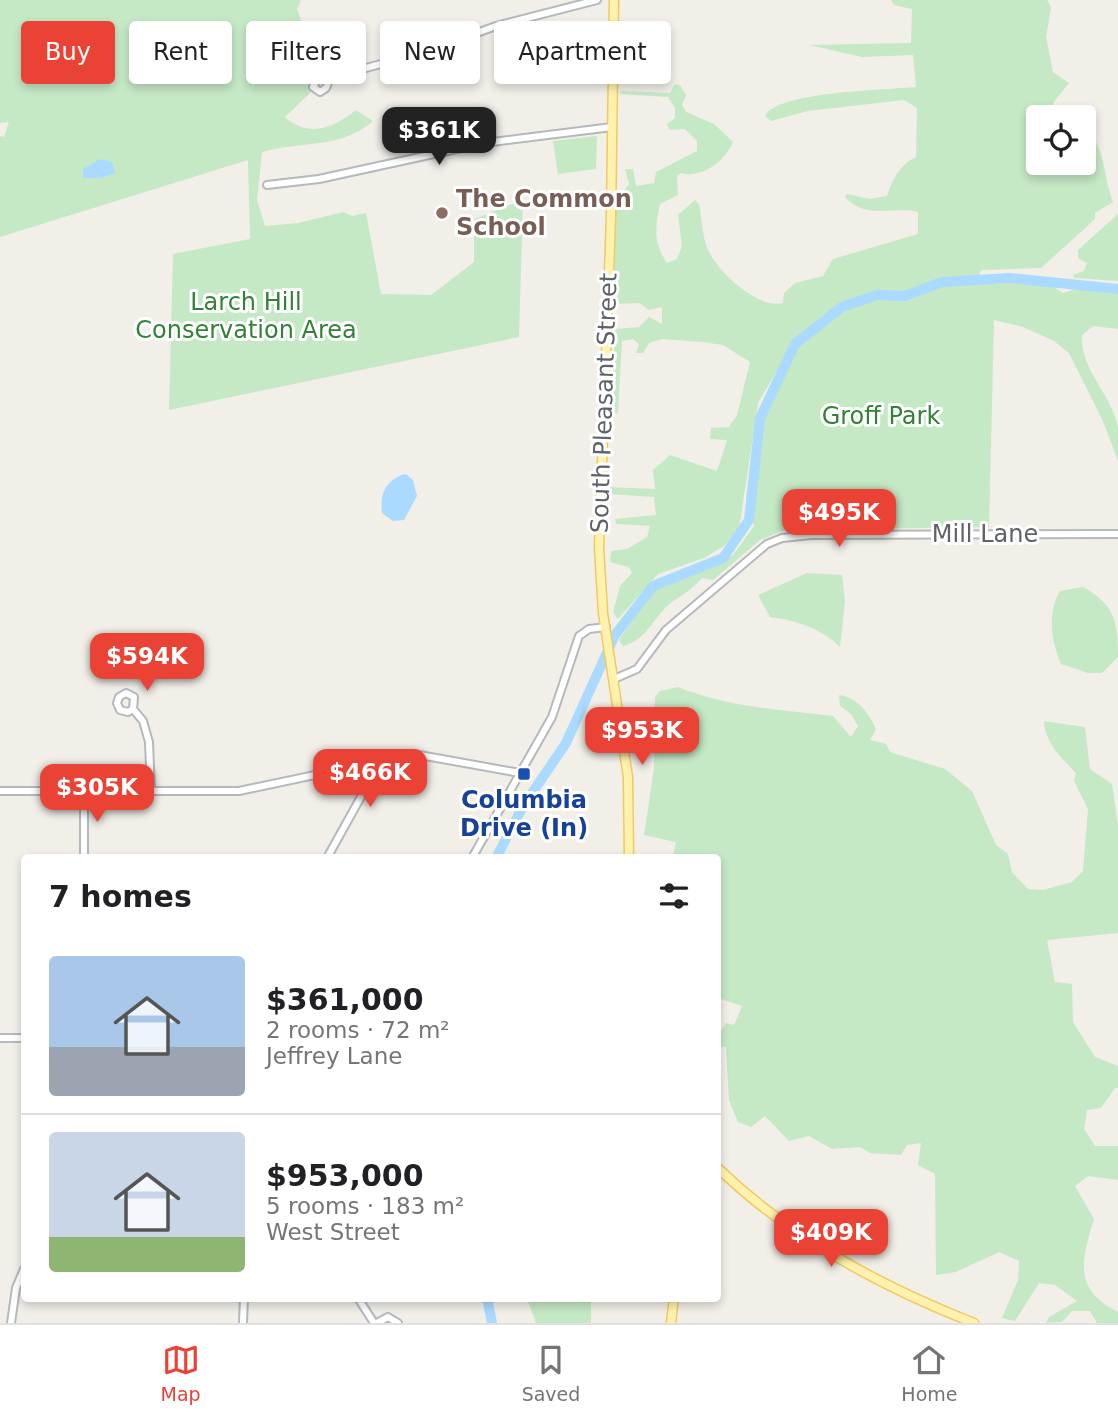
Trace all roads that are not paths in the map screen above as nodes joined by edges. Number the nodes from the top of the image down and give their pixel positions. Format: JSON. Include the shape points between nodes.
{"nodes":[{"id":1,"x":597,"y":0,"type":"edge"},
{"id":2,"x":614,"y":0,"type":"edge"},
{"id":3,"x":366,"y":68,"type":"edge"},
{"id":4,"x":612,"y":127,"type":"junction"},
{"id":5,"x":267,"y":185,"type":"dead end"},
{"id":6,"x":1118,"y":534,"type":"edge"},
{"id":7,"x":606,"y":631,"type":"junction"},
{"id":8,"x":614,"y":679,"type":"junction"},
{"id":9,"x":134,"y":709,"type":"dead end"},
{"id":10,"x":383,"y":758,"type":"junction"},
{"id":11,"x":340,"y":769,"type":"junction"},
{"id":12,"x":520,"y":773,"type":"junction"},
{"id":13,"x":0,"y":791,"type":"edge"},
{"id":14,"x":84,"y":791,"type":"junction"},
{"id":15,"x":151,"y":792,"type":"junction"},
{"id":16,"x":362,"y":795,"type":"junction"},
{"id":17,"x":84,"y":854,"type":"edge"},
{"id":18,"x":329,"y":854,"type":"edge"},
{"id":19,"x":474,"y":854,"type":"edge"},
{"id":20,"x":629,"y":854,"type":"edge"},
{"id":21,"x":0,"y":1038,"type":"edge"},
{"id":22,"x":21,"y":1038,"type":"edge"},
{"id":23,"x":721,"y":1171,"type":"edge"},
{"id":24,"x":21,"y":1276,"type":"edge"},
{"id":25,"x":244,"y":1302,"type":"edge"},
{"id":26,"x":361,"y":1302,"type":"edge"},
{"id":27,"x":674,"y":1302,"type":"edge"},
{"id":28,"x":11,"y":1323,"type":"edge"},
{"id":29,"x":243,"y":1323,"type":"edge"},
{"id":30,"x":376,"y":1323,"type":"edge"},
{"id":31,"x":398,"y":1323,"type":"edge"},
{"id":32,"x":671,"y":1323,"type":"edge"},
{"id":33,"x":974,"y":1323,"type":"edge"}],
"edges":[{"from":1,"to":3,"type":"street","via":[[496,26]]},
{"from":2,"to":4,"type":"main road","name":"South Pleasant Street"},
{"from":4,"to":5,"type":"street","via":[[484,143]]},
{"from":4,"to":7,"type":"main road","name":"South Pleasant Street","via":[[599,541]]},
{"from":6,"to":8,"type":"street","name":"Mill Lane","via":[[811,535],[776,540],[666,630],[637,669]]},
{"from":7,"to":8,"type":"main road","name":"South Pleasant Street"},
{"from":7,"to":12,"type":"street","via":[[586,631],[578,638],[556,709]]},
{"from":8,"to":20,"type":"main road","name":"South Pleasant Street","via":[[629,786]]},
{"from":9,"to":15,"type":"street","via":[[147,732]]},
{"from":10,"to":11,"type":"street"},
{"from":10,"to":12,"type":"street","via":[[417,754]]},
{"from":10,"to":16,"type":"street"},
{"from":11,"to":15,"type":"street","via":[[239,791]]},
{"from":11,"to":16,"type":"street"},
{"from":12,"to":19,"type":"street"},
{"from":13,"to":14,"type":"street"},
{"from":14,"to":15,"type":"street"},
{"from":14,"to":17,"type":"street"},
{"from":16,"to":18,"type":"street"},
{"from":21,"to":22,"type":"street"},
{"from":23,"to":33,"type":"main road","via":[[761,1206],[811,1240],[892,1287]]},
{"from":24,"to":28,"type":"street"},
{"from":25,"to":29,"type":"street"},
{"from":26,"to":30,"type":"street"},
{"from":27,"to":32,"type":"main road"},
{"from":30,"to":31,"type":"street","via":[[390,1317]]}]}
